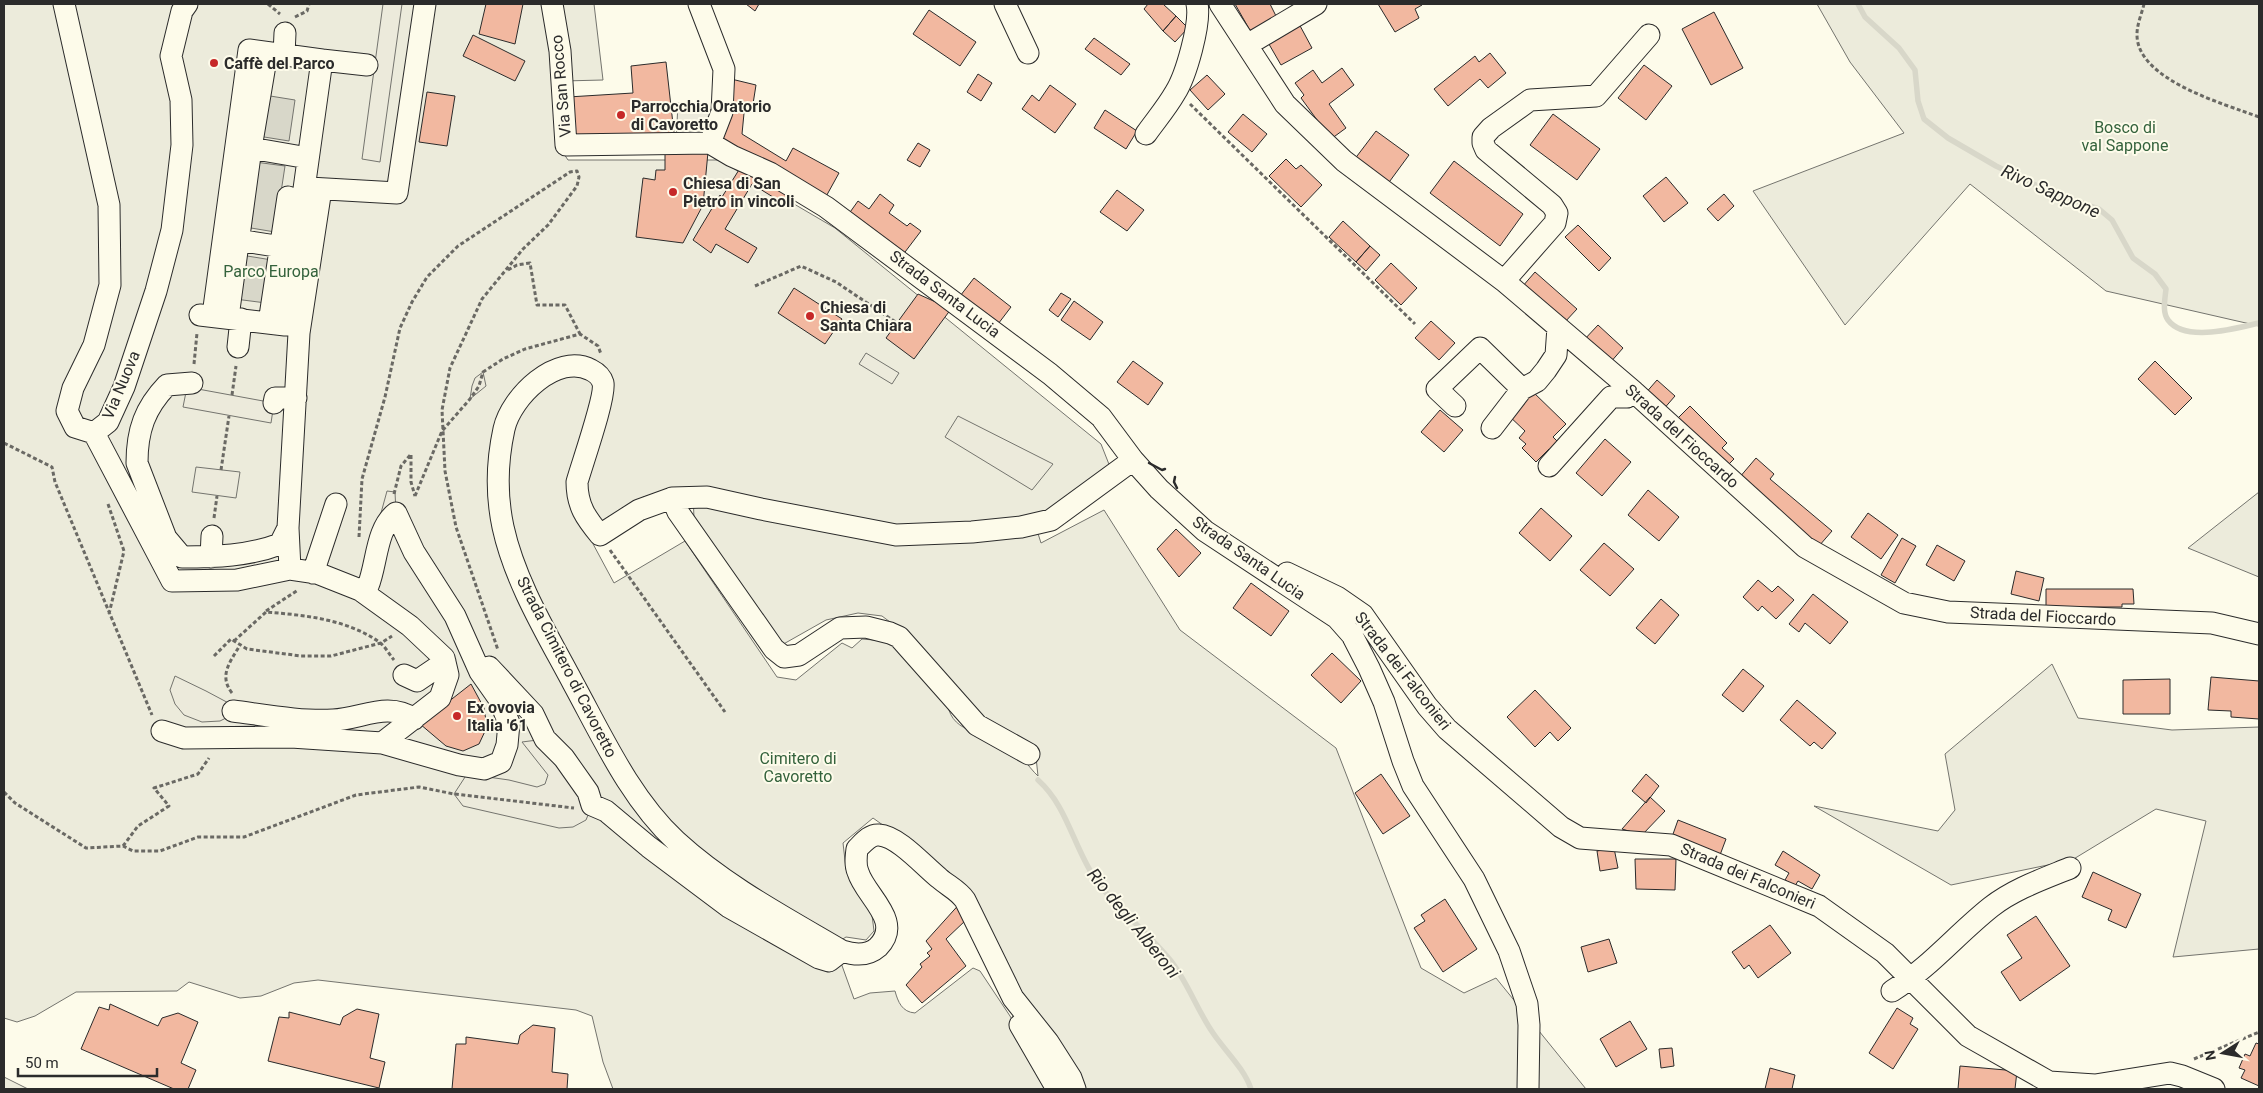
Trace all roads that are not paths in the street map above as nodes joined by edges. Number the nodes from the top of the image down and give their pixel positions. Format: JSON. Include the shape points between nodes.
{"nodes":[{"id":1,"x":64,"y":4,"type":"edge"},
{"id":2,"x":186,"y":4,"type":"edge"},
{"id":3,"x":425,"y":4,"type":"edge"},
{"id":4,"x":552,"y":4,"type":"edge"},
{"id":5,"x":699,"y":4,"type":"edge"},
{"id":6,"x":1005,"y":4,"type":"edge"},
{"id":7,"x":1197,"y":4,"type":"edge"},
{"id":8,"x":1220,"y":4,"type":"edge"},
{"id":9,"x":1316,"y":4,"type":"edge"},
{"id":10,"x":286,"y":33,"type":"dead end"},
{"id":11,"x":1649,"y":35,"type":"dead end"},
{"id":12,"x":1247,"y":45,"type":"junction"},
{"id":13,"x":1028,"y":53,"type":"dead end"},
{"id":14,"x":275,"y":54,"type":"junction"},
{"id":15,"x":315,"y":59,"type":"junction"},
{"id":16,"x":367,"y":65,"type":"dead end"},
{"id":17,"x":1146,"y":134,"type":"dead end"},
{"id":18,"x":710,"y":143,"type":"junction"},
{"id":19,"x":244,"y":147,"type":"junction"},
{"id":20,"x":301,"y":157,"type":"junction"},
{"id":21,"x":313,"y":188,"type":"junction"},
{"id":22,"x":231,"y":239,"type":"junction"},
{"id":23,"x":288,"y":248,"type":"junction"},
{"id":24,"x":1504,"y":281,"type":"junction"},
{"id":25,"x":221,"y":316,"type":"junction"},
{"id":26,"x":285,"y":325,"type":"junction"},
{"id":27,"x":1558,"y":327,"type":"junction"},
{"id":28,"x":238,"y":347,"type":"road end"},
{"id":29,"x":192,"y":383,"type":"road end"},
{"id":30,"x":1522,"y":389,"type":"junction"},
{"id":31,"x":1633,"y":391,"type":"junction"},
{"id":32,"x":296,"y":398,"type":"junction"},
{"id":33,"x":274,"y":403,"type":"dead end"},
{"id":34,"x":1455,"y":406,"type":"dead end"},
{"id":35,"x":1492,"y":428,"type":"dead end"},
{"id":36,"x":94,"y":433,"type":"junction"},
{"id":37,"x":1133,"y":460,"type":"junction"},
{"id":38,"x":1549,"y":466,"type":"dead end"},
{"id":39,"x":672,"y":498,"type":"junction"},
{"id":40,"x":336,"y":504,"type":"dead end"},
{"id":41,"x":288,"y":528,"type":"junction"},
{"id":42,"x":1238,"y":554,"type":"junction"},
{"id":43,"x":290,"y":569,"type":"junction"},
{"id":44,"x":313,"y":573,"type":"junction"},
{"id":45,"x":360,"y":590,"type":"junction"},
{"id":46,"x":2259,"y":634,"type":"edge"},
{"id":47,"x":472,"y":650,"type":"junction"},
{"id":48,"x":445,"y":662,"type":"junction"},
{"id":49,"x":404,"y":675,"type":"road end"},
{"id":50,"x":238,"y":712,"type":"road end"},
{"id":51,"x":414,"y":719,"type":"junction"},
{"id":52,"x":162,"y":731,"type":"road end"},
{"id":53,"x":382,"y":742,"type":"junction"},
{"id":54,"x":1029,"y":754,"type":"dead end"},
{"id":55,"x":2070,"y":868,"type":"dead end"},
{"id":56,"x":936,"y":876,"type":"junction"},
{"id":57,"x":842,"y":951,"type":"junction"},
{"id":58,"x":1913,"y":978,"type":"junction"},
{"id":59,"x":1892,"y":992,"type":"dead end"},
{"id":60,"x":1057,"y":1089,"type":"edge"},
{"id":61,"x":1075,"y":1089,"type":"edge"},
{"id":62,"x":1528,"y":1089,"type":"edge"},
{"id":63,"x":2214,"y":1089,"type":"edge"}],
"edges":[{"from":1,"to":36,"type":"street","name":"Via Nuova","via":[[109,205],[110,285],[94,345],[73,388],[67,411],[75,427]]},
{"from":2,"to":36,"type":"street","name":"Via Nuova","via":[[171,56],[181,100],[182,145],[172,230],[156,291],[124,387],[108,422]]},
{"from":3,"to":21,"type":"street","via":[[397,193]]},
{"from":4,"to":18,"type":"street","name":"Via San Rocco","via":[[560,51],[566,145]]},
{"from":5,"to":18,"type":"street","via":[[724,69],[722,112]]},
{"from":6,"to":13,"type":"street"},
{"from":7,"to":17,"type":"street","via":[[1199,11],[1193,37],[1176,92]]},
{"from":8,"to":12,"type":"street","name":"Strada del Fioccardo"},
{"from":9,"to":12,"type":"street"},
{"from":10,"to":14,"type":"street"},
{"from":11,"to":24,"type":"street","via":[[1596,96],[1530,100],[1483,137],[1486,150],[1552,205],[1557,213],[1555,223]]},
{"from":12,"to":24,"type":"street","name":"Strada del Fioccardo","via":[[1285,104],[1344,161]]},
{"from":14,"to":15,"type":"street"},
{"from":14,"to":19,"type":"street","via":[[249,50]]},
{"from":15,"to":16,"type":"street"},
{"from":15,"to":20,"type":"street"},
{"from":18,"to":37,"type":"street","name":"Strada Santa Lucia","via":[[770,173],[826,207],[909,267],[1101,417]]},
{"from":19,"to":20,"type":"street"},
{"from":19,"to":22,"type":"street"},
{"from":20,"to":21,"type":"street"},
{"from":20,"to":23,"type":"street"},
{"from":21,"to":23,"type":"street"},
{"from":21,"to":26,"type":"street"},
{"from":22,"to":23,"type":"street"},
{"from":22,"to":25,"type":"street"},
{"from":23,"to":26,"type":"street"},
{"from":24,"to":27,"type":"street","name":"Strada del Fioccardo"},
{"from":25,"to":26,"type":"street"},
{"from":25,"to":28,"type":"street"},
{"from":26,"to":32,"type":"street"},
{"from":27,"to":30,"type":"street","via":[[1556,355],[1537,382]]},
{"from":27,"to":31,"type":"street","name":"Strada del Fioccardo"},
{"from":29,"to":41,"type":"street","via":[[166,385],[151,401],[142,423],[138,462],[166,538],[182,557],[211,547],[267,549],[280,544]]},
{"from":30,"to":34,"type":"street","via":[[1480,348],[1437,389]]},
{"from":30,"to":35,"type":"street"},
{"from":31,"to":38,"type":"street","via":[[1627,397],[1611,397]]},
{"from":31,"to":46,"type":"street","name":"Strada del Fioccardo","via":[[1805,547],[1904,603],[1948,612],[2212,623]]},
{"from":32,"to":33,"type":"street","via":[[275,398]]},
{"from":32,"to":41,"type":"street"},
{"from":36,"to":43,"type":"street","via":[[172,581],[237,580]]},
{"from":37,"to":39,"type":"street","via":[[1051,520],[972,532],[896,535],[707,497]]},
{"from":37,"to":42,"type":"street","name":"Strada Santa Lucia","via":[[1205,531]]},
{"from":39,"to":54,"type":"street","via":[[678,512],[774,649],[784,657],[800,655],[840,628],[890,632],[899,637],[977,725]]},
{"from":39,"to":57,"type":"street","name":"Strada Cimitero di Cavoretto","via":[[639,510],[600,535],[581,510],[577,482],[602,401],[603,383],[598,374],[586,367],[558,367],[525,393],[506,420],[497,475],[503,527],[512,555],[532,603],[617,764],[657,822],[676,841],[716,873]]},
{"from":40,"to":44,"type":"street"},
{"from":41,"to":43,"type":"street"},
{"from":42,"to":58,"type":"street","name":"Strada dei Falconieri","via":[[1337,596],[1363,614],[1446,728],[1562,827],[1580,838],[1671,845],[1711,859],[1819,906],[1886,953]]},
{"from":42,"to":62,"type":"street","name":"Strada Santa Lucia","via":[[1337,618],[1352,635],[1384,702],[1414,786],[1474,879],[1519,977],[1529,1025]]},
{"from":43,"to":44,"type":"street"},
{"from":44,"to":45,"type":"street"},
{"from":45,"to":47,"type":"street","via":[[368,586],[384,528],[396,513],[414,552],[455,616]]},
{"from":45,"to":48,"type":"street","via":[[410,626]]},
{"from":47,"to":53,"type":"street","via":[[480,672],[499,699],[509,723],[502,762],[484,769],[459,766]]},
{"from":47,"to":57,"type":"street","via":[[533,714],[545,739],[564,758],[588,792],[592,806],[606,811],[729,907],[819,958],[829,960]]},
{"from":48,"to":49,"type":"street","via":[[417,680]]},
{"from":48,"to":51,"type":"street","via":[[448,675],[440,698]]},
{"from":50,"to":51,"type":"street","via":[[333,720],[385,711],[404,712]]},
{"from":51,"to":53,"type":"street"},
{"from":52,"to":53,"type":"street","via":[[184,738],[291,736]]},
{"from":55,"to":58,"type":"street","via":[[2028,885],[1992,907]]},
{"from":56,"to":57,"type":"street","name":"Strada Cimitero di Cavoretto","via":[[892,840],[873,835],[857,849],[858,873],[880,907],[886,921],[886,934],[872,952],[851,954]]},
{"from":56,"to":60,"type":"street","via":[[962,913],[978,958]]},
{"from":56,"to":61,"type":"street","name":"Strada Cimitero di Cavoretto","via":[[958,890],[965,900],[1013,998],[1048,1042]]},
{"from":58,"to":59,"type":"street"},
{"from":58,"to":63,"type":"street","name":"Strada dei Falconieri","via":[[1968,1036],[2049,1082],[2095,1085],[2174,1074]]}]}
